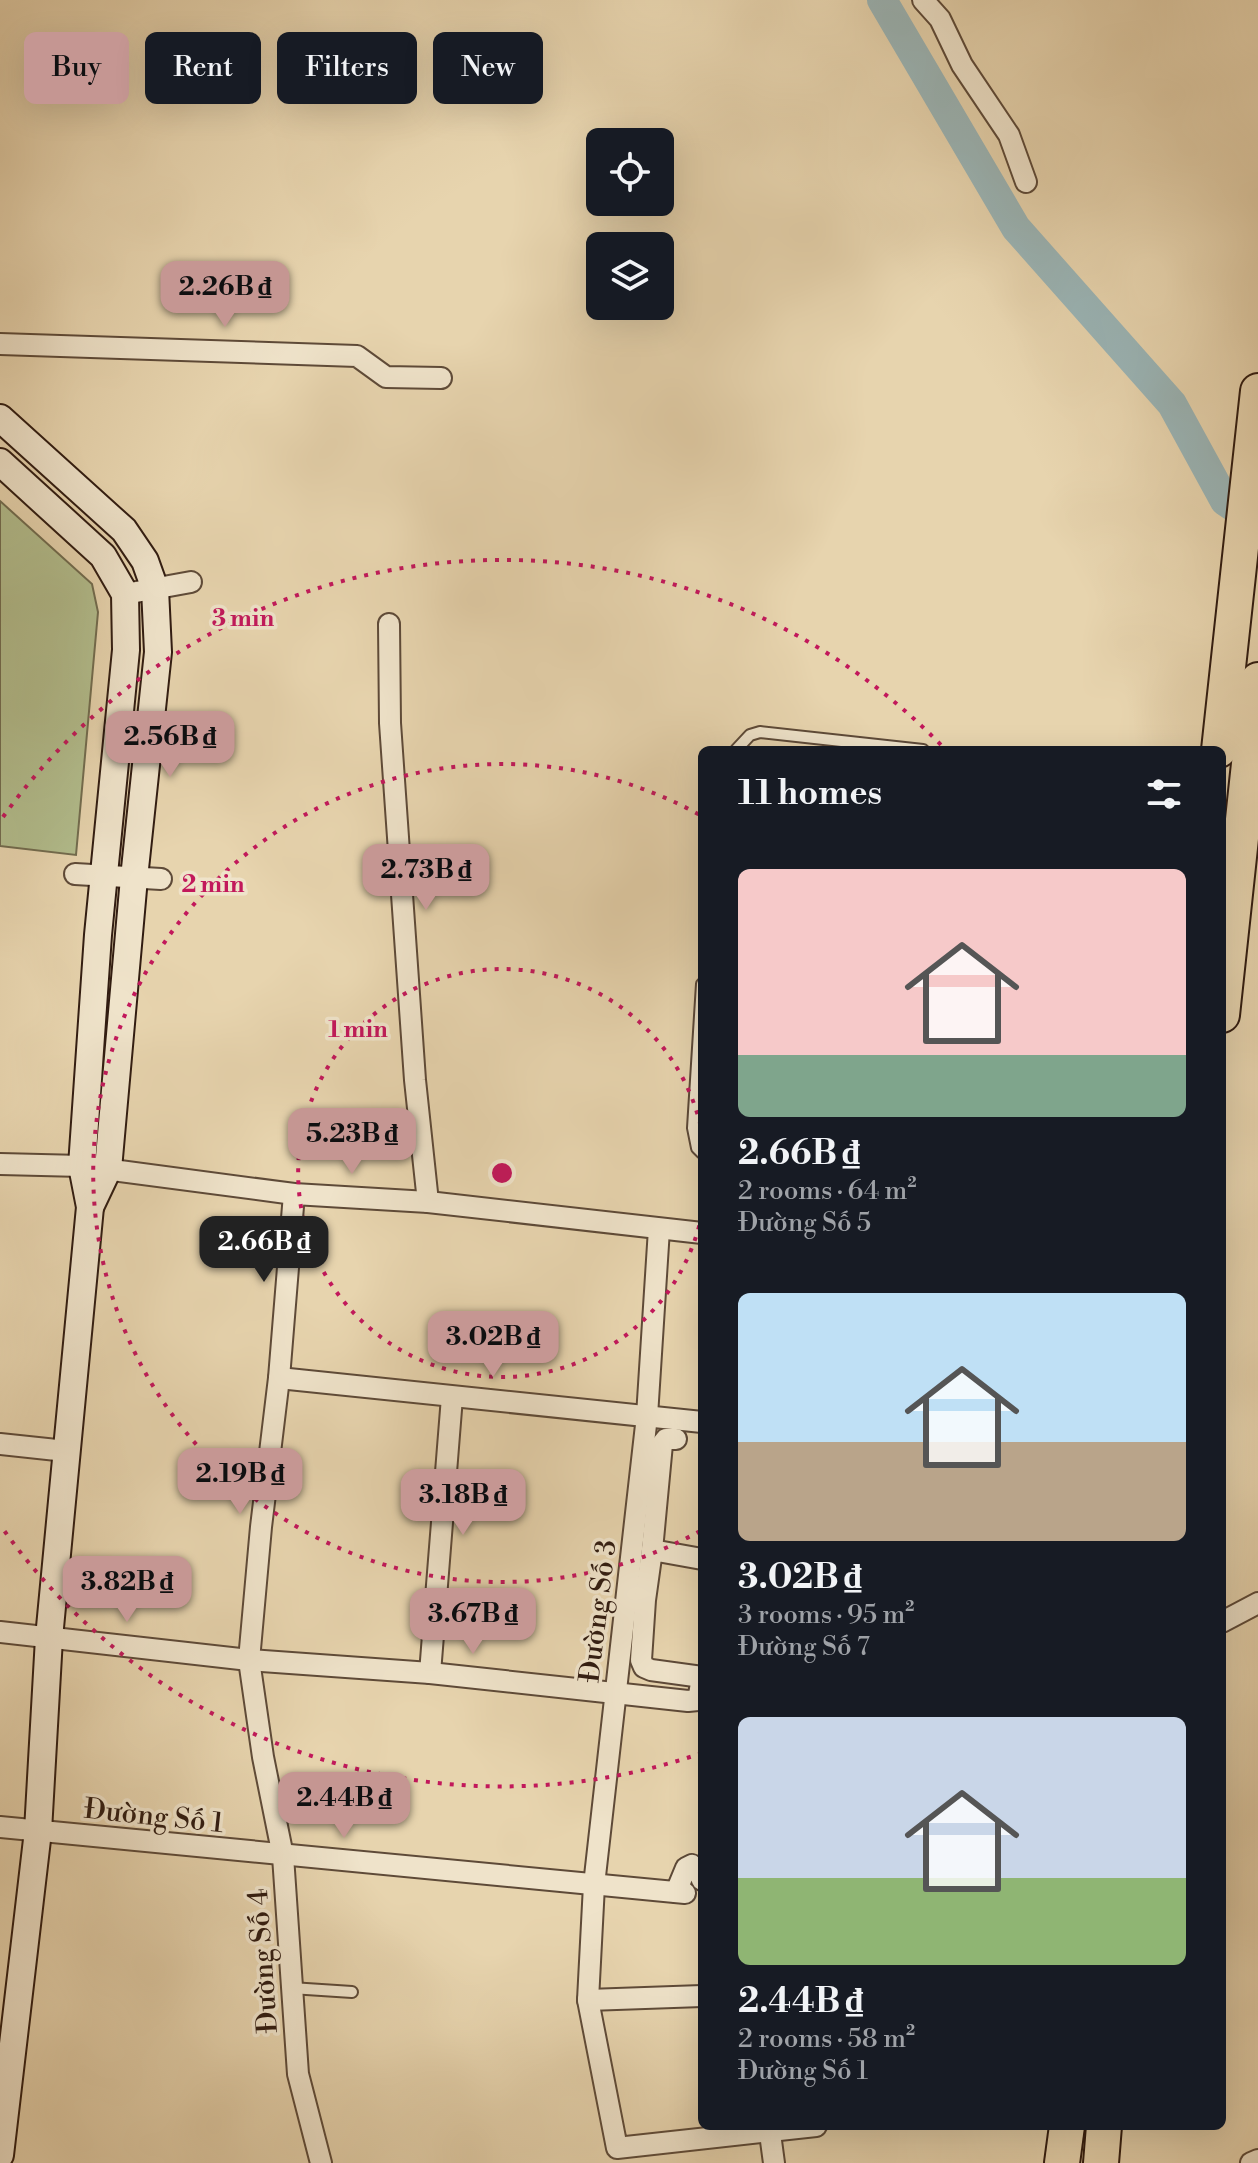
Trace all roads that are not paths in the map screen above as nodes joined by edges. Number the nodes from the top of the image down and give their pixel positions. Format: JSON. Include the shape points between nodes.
{"nodes":[{"id":1,"x":923,"y":0,"type":"edge"},
{"id":2,"x":1026,"y":182,"type":"dead end"},
{"id":3,"x":0,"y":344,"type":"edge"},
{"id":4,"x":441,"y":378,"type":"dead end"},
{"id":5,"x":1258,"y":391,"type":"edge"},
{"id":6,"x":0,"y":418,"type":"edge"},
{"id":7,"x":3,"y":469,"type":"edge"},
{"id":8,"x":191,"y":582,"type":"dead end"},
{"id":9,"x":155,"y":589,"type":"junction"},
{"id":10,"x":125,"y":594,"type":"junction"},
{"id":11,"x":389,"y":624,"type":"dead end"},
{"id":12,"x":1258,"y":680,"type":"edge"},
{"id":13,"x":740,"y":746,"type":"edge"},
{"id":14,"x":887,"y":746,"type":"edge"},
{"id":15,"x":1219,"y":746,"type":"edge"},
{"id":16,"x":1252,"y":794,"type":"edge"},
{"id":17,"x":75,"y":874,"type":"dead end"},
{"id":18,"x":104,"y":876,"type":"junction"},
{"id":19,"x":134,"y":878,"type":"junction"},
{"id":20,"x":161,"y":879,"type":"dead end"},
{"id":21,"x":1226,"y":986,"type":"edge"},
{"id":22,"x":698,"y":1048,"type":"edge"},
{"id":23,"x":698,"y":1149,"type":"edge"},
{"id":24,"x":0,"y":1164,"type":"edge"},
{"id":25,"x":95,"y":1168,"type":"junction"},
{"id":26,"x":294,"y":1194,"type":"junction"},
{"id":27,"x":428,"y":1202,"type":"junction"},
{"id":28,"x":659,"y":1229,"type":"junction"},
{"id":29,"x":698,"y":1233,"type":"edge"},
{"id":30,"x":279,"y":1378,"type":"junction"},
{"id":31,"x":452,"y":1397,"type":"junction"},
{"id":32,"x":647,"y":1416,"type":"junction"},
{"id":33,"x":698,"y":1422,"type":"edge"},
{"id":34,"x":676,"y":1439,"type":"dead end"},
{"id":35,"x":0,"y":1444,"type":"edge"},
{"id":36,"x":66,"y":1451,"type":"junction"},
{"id":37,"x":652,"y":1550,"type":"junction"},
{"id":38,"x":698,"y":1558,"type":"edge"},
{"id":39,"x":1258,"y":1603,"type":"edge"},
{"id":40,"x":1226,"y":1620,"type":"edge"},
{"id":41,"x":0,"y":1632,"type":"edge"},
{"id":42,"x":49,"y":1638,"type":"junction"},
{"id":43,"x":249,"y":1660,"type":"junction"},
{"id":44,"x":430,"y":1673,"type":"junction"},
{"id":45,"x":698,"y":1677,"type":"edge"},
{"id":46,"x":616,"y":1693,"type":"junction"},
{"id":47,"x":698,"y":1700,"type":"edge"},
{"id":48,"x":0,"y":1827,"type":"edge"},
{"id":49,"x":38,"y":1831,"type":"junction"},
{"id":50,"x":283,"y":1856,"type":"junction"},
{"id":51,"x":698,"y":1871,"type":"edge"},
{"id":52,"x":594,"y":1885,"type":"junction"},
{"id":53,"x":291,"y":1988,"type":"junction"},
{"id":54,"x":352,"y":1992,"type":"dead end"},
{"id":55,"x":698,"y":1996,"type":"edge"},
{"id":56,"x":588,"y":2000,"type":"junction"},
{"id":57,"x":763,"y":2130,"type":"edge"},
{"id":58,"x":769,"y":2130,"type":"edge"},
{"id":59,"x":1066,"y":2130,"type":"edge"},
{"id":60,"x":1104,"y":2130,"type":"edge"},
{"id":61,"x":0,"y":2155,"type":"edge"},
{"id":62,"x":617,"y":2155,"type":"edge"},
{"id":63,"x":1258,"y":2160,"type":"edge"},
{"id":64,"x":321,"y":2163,"type":"edge"},
{"id":65,"x":774,"y":2163,"type":"edge"},
{"id":66,"x":1062,"y":2163,"type":"edge"},
{"id":67,"x":1101,"y":2163,"type":"edge"},
{"id":68,"x":1251,"y":2163,"type":"edge"}],
"edges":[{"from":1,"to":2,"type":"street","via":[[940,19],[962,65],[1009,135]]},
{"from":3,"to":4,"type":"street","via":[[357,356],[386,377]]},
{"from":5,"to":15,"type":"highway"},
{"from":6,"to":9,"type":"street","via":[[124,530],[145,561]]},
{"from":7,"to":10,"type":"street","via":[[103,556]]},
{"from":8,"to":9,"type":"street"},
{"from":9,"to":10,"type":"street"},
{"from":9,"to":19,"type":"street","via":[[158,652]]},
{"from":10,"to":18,"type":"street","via":[[126,650]]},
{"from":11,"to":27,"type":"street","via":[[390,723]]},
{"from":12,"to":16,"type":"highway"},
{"from":13,"to":14,"type":"lane","via":[[760,732]]},
{"from":16,"to":21,"type":"highway"},
{"from":17,"to":18,"type":"street"},
{"from":18,"to":19,"type":"street"},
{"from":18,"to":25,"type":"street"},
{"from":19,"to":20,"type":"street"},
{"from":19,"to":25,"type":"street"},
{"from":22,"to":23,"type":"lane","via":[[693,1128]]},
{"from":24,"to":25,"type":"street"},
{"from":25,"to":26,"type":"street"},
{"from":25,"to":36,"type":"street"},
{"from":26,"to":27,"type":"street"},
{"from":26,"to":30,"type":"street","name":"Đường Số 4"},
{"from":27,"to":28,"type":"street"},
{"from":28,"to":29,"type":"street"},
{"from":28,"to":32,"type":"street","name":"Đường Số 3"},
{"from":30,"to":31,"type":"street"},
{"from":30,"to":43,"type":"street","name":"Đường Số 4"},
{"from":31,"to":32,"type":"street"},
{"from":31,"to":44,"type":"street"},
{"from":32,"to":33,"type":"street"},
{"from":32,"to":46,"type":"street","name":"Đường Số 3"},
{"from":34,"to":37,"type":"street","via":[[662,1444]]},
{"from":35,"to":36,"type":"street"},
{"from":36,"to":42,"type":"street"},
{"from":37,"to":38,"type":"street"},
{"from":37,"to":45,"type":"street","via":[[641,1660],[651,1670]]},
{"from":39,"to":40,"type":"street"},
{"from":41,"to":42,"type":"street"},
{"from":42,"to":43,"type":"street"},
{"from":42,"to":49,"type":"street"},
{"from":43,"to":44,"type":"street"},
{"from":43,"to":50,"type":"street","name":"Đường Số 4"},
{"from":44,"to":46,"type":"street"},
{"from":46,"to":47,"type":"street"},
{"from":46,"to":52,"type":"street","name":"Đường Số 3"},
{"from":48,"to":49,"type":"street","name":"Đường Số 1"},
{"from":49,"to":50,"type":"street","name":"Đường Số 1"},
{"from":49,"to":61,"type":"street"},
{"from":50,"to":52,"type":"street","name":"Đường Số 1"},
{"from":50,"to":53,"type":"street","name":"Đường Số 4"},
{"from":51,"to":52,"type":"street","name":"Đường Số 1","via":[[692,1865],[686,1868],[680,1892]]},
{"from":52,"to":56,"type":"street","name":"Đường Số 3"},
{"from":53,"to":54,"type":"lane"},
{"from":53,"to":64,"type":"street","name":"Đường Số 4","via":[[298,2074]]},
{"from":55,"to":56,"type":"street"},
{"from":56,"to":62,"type":"street","name":"Đường Số 3"},
{"from":57,"to":62,"type":"street"},
{"from":58,"to":65,"type":"street"},
{"from":59,"to":66,"type":"highway"},
{"from":60,"to":67,"type":"highway"},
{"from":63,"to":68,"type":"street"}]}
